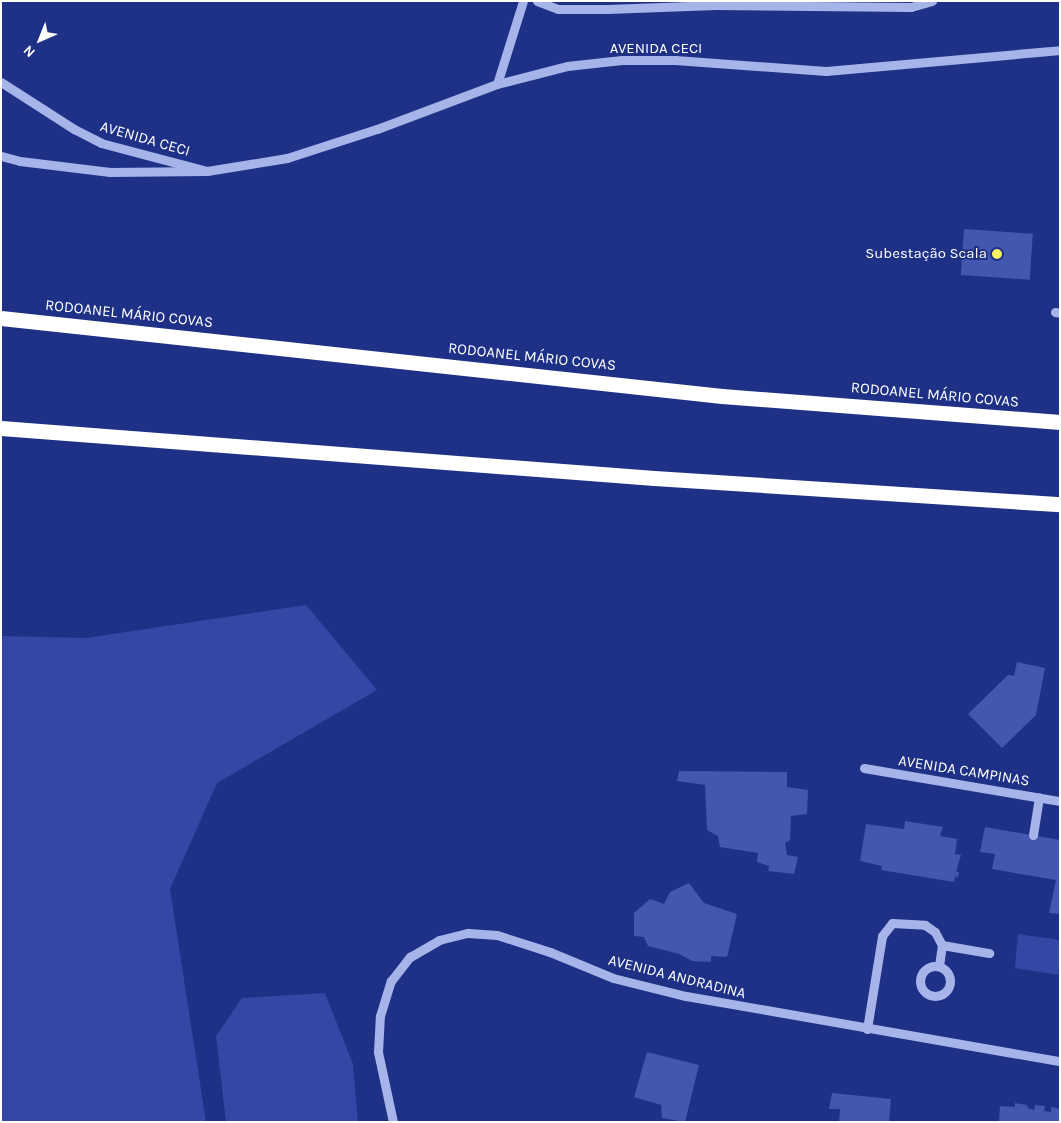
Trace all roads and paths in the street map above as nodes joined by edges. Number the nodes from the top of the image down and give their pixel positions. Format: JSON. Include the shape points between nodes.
{"nodes":[{"id":1,"x":523,"y":1,"type":"edge"},
{"id":2,"x":537,"y":1,"type":"edge"},
{"id":3,"x":932,"y":1,"type":"edge"},
{"id":4,"x":1060,"y":50,"type":"edge"},
{"id":5,"x":1,"y":82,"type":"edge"},
{"id":6,"x":497,"y":84,"type":"junction"},
{"id":7,"x":1,"y":156,"type":"edge"},
{"id":8,"x":207,"y":171,"type":"junction"},
{"id":9,"x":1,"y":318,"type":"edge"},
{"id":10,"x":1060,"y":422,"type":"edge"},
{"id":11,"x":1,"y":428,"type":"edge"},
{"id":12,"x":1060,"y":504,"type":"edge"},
{"id":13,"x":864,"y":768,"type":"dead end"},
{"id":14,"x":1039,"y":797,"type":"junction"},
{"id":15,"x":1060,"y":800,"type":"edge"},
{"id":16,"x":1033,"y":834,"type":"dead end"},
{"id":17,"x":942,"y":945,"type":"junction"},
{"id":18,"x":989,"y":953,"type":"dead end"},
{"id":19,"x":939,"y":966,"type":"dead end"},
{"id":20,"x":867,"y":1029,"type":"junction"},
{"id":21,"x":1060,"y":1061,"type":"edge"},
{"id":22,"x":393,"y":1122,"type":"edge"}],
"edges":[{"from":1,"to":6,"type":"street"},
{"from":2,"to":3,"type":"street","via":[[558,9],[607,9],[716,5],[911,7]]},
{"from":4,"to":6,"type":"street","name":"AVENIDA CECI","via":[[826,71],[675,60],[622,60],[567,66]]},
{"from":5,"to":8,"type":"street","name":"AVENIDA CECI","via":[[101,143]]},
{"from":6,"to":8,"type":"street","name":"AVENIDA CECI","via":[[377,129],[287,158]]},
{"from":7,"to":8,"type":"street","name":"AVENIDA CECI","via":[[20,162],[110,172]]},
{"from":9,"to":10,"type":"highway","name":"RODOANEL MÁRIO COVAS","via":[[722,396]]},
{"from":11,"to":12,"type":"highway","via":[[654,478]]},
{"from":13,"to":14,"type":"street","name":"AVENIDA CAMPINAS"},
{"from":14,"to":15,"type":"street","name":"AVENIDA CAMPINAS"},
{"from":14,"to":16,"type":"street"},
{"from":17,"to":18,"type":"street"},
{"from":17,"to":19,"type":"street"},
{"from":17,"to":20,"type":"street","via":[[935,932],[925,925],[892,923],[888,926],[882,936]]},
{"from":20,"to":21,"type":"street","name":"AVENIDA ANDRADINA"},
{"from":20,"to":22,"type":"street","name":"AVENIDA ANDRADINA","via":[[686,996],[613,978],[497,935],[468,933],[439,940],[410,957],[391,981],[380,1016],[378,1052]]}]}
